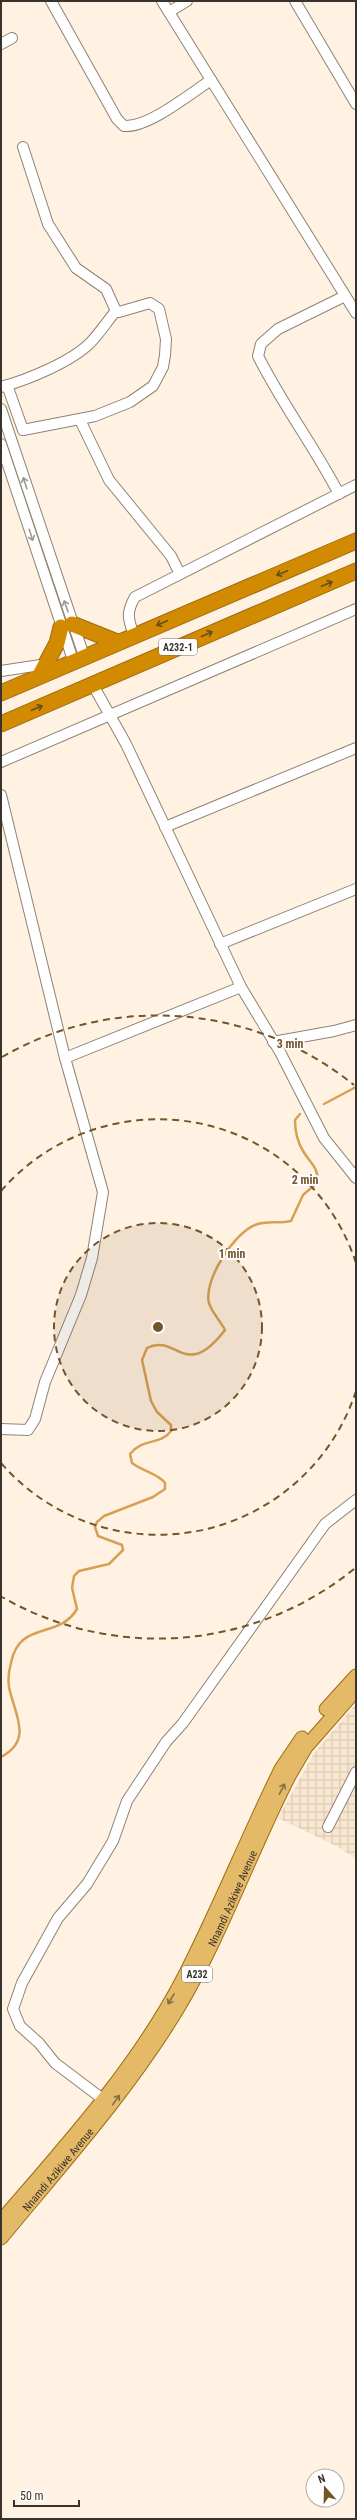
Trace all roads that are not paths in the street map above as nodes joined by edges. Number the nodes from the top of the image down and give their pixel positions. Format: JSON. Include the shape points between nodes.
{"nodes":[{"id":1,"x":51,"y":1,"type":"edge"},
{"id":2,"x":162,"y":1,"type":"edge"},
{"id":3,"x":187,"y":1,"type":"edge"},
{"id":4,"x":295,"y":1,"type":"edge"},
{"id":5,"x":169,"y":12,"type":"junction"},
{"id":6,"x":12,"y":38,"type":"dead end"},
{"id":7,"x":1,"y":44,"type":"edge"},
{"id":8,"x":211,"y":80,"type":"junction"},
{"id":9,"x":356,"y":104,"type":"edge"},
{"id":10,"x":23,"y":147,"type":"dead end"},
{"id":11,"x":345,"y":296,"type":"junction"},
{"id":12,"x":116,"y":311,"type":"junction"},
{"id":13,"x":356,"y":313,"type":"edge"},
{"id":14,"x":4,"y":386,"type":"edge"},
{"id":15,"x":1,"y":409,"type":"edge"},
{"id":16,"x":80,"y":420,"type":"junction"},
{"id":17,"x":1,"y":444,"type":"edge"},
{"id":18,"x":356,"y":485,"type":"edge"},
{"id":19,"x":339,"y":494,"type":"junction"},
{"id":20,"x":356,"y":540,"type":"edge"},
{"id":21,"x":356,"y":571,"type":"edge"},
{"id":22,"x":180,"y":574,"type":"junction"},
{"id":23,"x":356,"y":609,"type":"edge"},
{"id":24,"x":66,"y":625,"type":"junction"},
{"id":25,"x":134,"y":635,"type":"junction"},
{"id":26,"x":117,"y":642,"type":"junction"},
{"id":27,"x":78,"y":658,"type":"junction"},
{"id":28,"x":44,"y":669,"type":"junction"},
{"id":29,"x":1,"y":671,"type":"edge"},
{"id":30,"x":93,"y":685,"type":"junction"},
{"id":31,"x":1,"y":693,"type":"edge"},
{"id":32,"x":110,"y":715,"type":"junction"},
{"id":33,"x":1,"y":724,"type":"edge"},
{"id":34,"x":356,"y":748,"type":"edge"},
{"id":35,"x":1,"y":762,"type":"edge"},
{"id":36,"x":1,"y":795,"type":"edge"},
{"id":37,"x":165,"y":827,"type":"junction"},
{"id":38,"x":356,"y":889,"type":"edge"},
{"id":39,"x":220,"y":944,"type":"junction"},
{"id":40,"x":241,"y":987,"type":"junction"},
{"id":41,"x":356,"y":1025,"type":"edge"},
{"id":42,"x":273,"y":1042,"type":"junction"},
{"id":43,"x":65,"y":1058,"type":"junction"},
{"id":44,"x":356,"y":1178,"type":"edge"},
{"id":45,"x":1,"y":1429,"type":"edge"},
{"id":46,"x":356,"y":1500,"type":"edge"},
{"id":47,"x":356,"y":1676,"type":"edge"},
{"id":48,"x":356,"y":1690,"type":"edge"},
{"id":49,"x":356,"y":1772,"type":"edge"},
{"id":50,"x":328,"y":1827,"type":"dead end"},
{"id":51,"x":104,"y":2100,"type":"junction"},
{"id":52,"x":1,"y":2221,"type":"edge"},
{"id":53,"x":1,"y":2238,"type":"edge"}],
"edges":[{"from":1,"to":8,"type":"street","via":[[117,119],[124,126],[132,126],[157,115]]},
{"from":2,"to":5,"type":"street"},
{"from":3,"to":5,"type":"street"},
{"from":4,"to":9,"type":"street"},
{"from":5,"to":8,"type":"street"},
{"from":6,"to":7,"type":"street"},
{"from":8,"to":11,"type":"street"},
{"from":10,"to":12,"type":"street","via":[[48,224],[76,268],[106,289]]},
{"from":11,"to":13,"type":"street"},
{"from":11,"to":19,"type":"street","via":[[278,329],[261,344],[258,356],[287,408],[320,457]]},
{"from":12,"to":14,"type":"street","via":[[90,343],[79,351],[65,360]]},
{"from":12,"to":16,"type":"street","via":[[150,303],[159,309],[166,338],[163,367],[153,386],[130,402]]},
{"from":14,"to":16,"type":"street","via":[[23,430]]},
{"from":24,"to":15,"type":"street","one_way":true},
{"from":16,"to":22,"type":"street","via":[[109,480],[171,556]]},
{"from":17,"to":24,"type":"street","one_way":true},
{"from":18,"to":19,"type":"street"},
{"from":19,"to":22,"type":"street"},
{"from":20,"to":25,"type":"highway","number":"A232-1","one_way":true},
{"from":30,"to":21,"type":"highway","number":"A232-1","one_way":true},
{"from":22,"to":25,"type":"street","via":[[135,597],[129,607],[128,618]]},
{"from":23,"to":32,"type":"street"},
{"from":24,"to":26,"type":"highway"},
{"from":24,"to":27,"type":"street"},
{"from":24,"to":28,"type":"highway"},
{"from":25,"to":26,"type":"highway","number":"A232-1"},
{"from":26,"to":27,"type":"highway","number":"A232-1"},
{"from":27,"to":28,"type":"highway","number":"A232-1"},
{"from":28,"to":29,"type":"street"},
{"from":28,"to":31,"type":"highway","number":"A232-1"},
{"from":30,"to":32,"type":"street"},
{"from":33,"to":30,"type":"highway","number":"A232-1","one_way":true},
{"from":32,"to":35,"type":"street"},
{"from":32,"to":37,"type":"street"},
{"from":34,"to":37,"type":"street"},
{"from":36,"to":43,"type":"street"},
{"from":37,"to":39,"type":"street"},
{"from":38,"to":39,"type":"street"},
{"from":39,"to":40,"type":"street"},
{"from":40,"to":42,"type":"street"},
{"from":40,"to":43,"type":"street"},
{"from":41,"to":42,"type":"street"},
{"from":42,"to":44,"type":"street","via":[[324,1138]]},
{"from":43,"to":45,"type":"street","via":[[103,1192],[100,1218],[81,1295],[45,1382],[35,1419],[28,1430]]},
{"from":46,"to":51,"type":"street","via":[[325,1524],[183,1723],[166,1742],[127,1801],[113,1841],[91,1878],[58,1918],[22,1983],[13,2009],[20,2026],[39,2043],[55,2063]]},
{"from":47,"to":51,"type":"main road","name":"Nnamdi Azikiwe Avenue","number":"A232","one_way":true,"via":[[310,1727],[281,1769],[184,1978]]},
{"from":53,"to":48,"type":"main road","name":"Nnamdi Azikiwe Avenue","number":"A232","one_way":true,"via":[[107,2112],[156,2043],[200,1968],[288,1776],[306,1747]]},
{"from":49,"to":50,"type":"street"},
{"from":51,"to":52,"type":"main road","name":"Nnamdi Azikiwe Avenue","number":"A232"}]}
